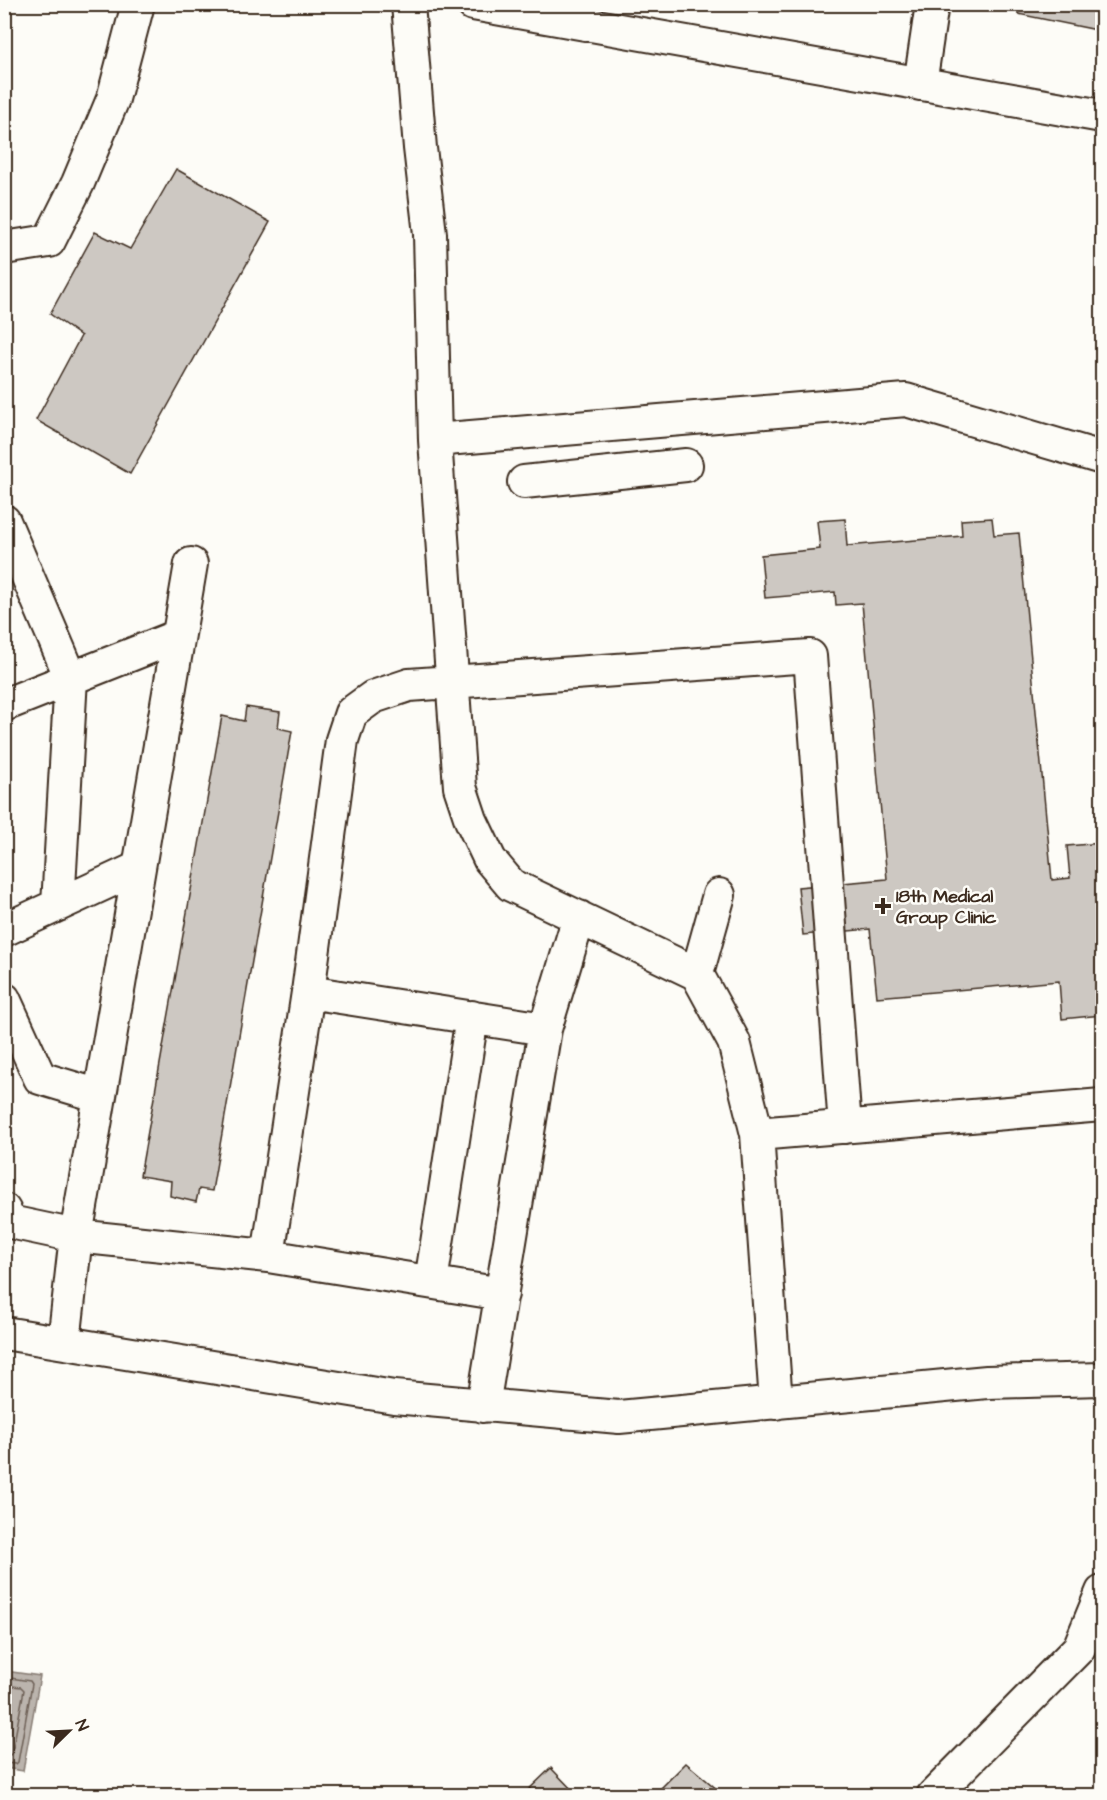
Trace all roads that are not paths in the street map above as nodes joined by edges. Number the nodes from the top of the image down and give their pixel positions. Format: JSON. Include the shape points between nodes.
{"nodes":[{"id":1,"x":138,"y":4,"type":"edge"},
{"id":2,"x":408,"y":4,"type":"edge"},
{"id":3,"x":473,"y":4,"type":"edge"},
{"id":4,"x":933,"y":4,"type":"edge"},
{"id":5,"x":920,"y":84,"type":"junction"},
{"id":6,"x":1102,"y":116,"type":"edge"},
{"id":7,"x":4,"y":248,"type":"edge"},
{"id":8,"x":435,"y":440,"type":"junction"},
{"id":9,"x":1102,"y":458,"type":"edge"},
{"id":10,"x":686,"y":465,"type":"dead end"},
{"id":11,"x":524,"y":482,"type":"dead end"},
{"id":12,"x":4,"y":521,"type":"edge"},
{"id":13,"x":190,"y":564,"type":"dead end"},
{"id":14,"x":178,"y":636,"type":"junction"},
{"id":15,"x":71,"y":678,"type":"junction"},
{"id":16,"x":453,"y":682,"type":"junction"},
{"id":17,"x":4,"y":705,"type":"edge"},
{"id":18,"x":138,"y":868,"type":"junction"},
{"id":19,"x":719,"y":895,"type":"dead end"},
{"id":20,"x":58,"y":905,"type":"junction"},
{"id":21,"x":579,"y":917,"type":"junction"},
{"id":22,"x":4,"y":930,"type":"edge"},
{"id":23,"x":697,"y":974,"type":"junction"},
{"id":24,"x":308,"y":992,"type":"junction"},
{"id":25,"x":4,"y":999,"type":"edge"},
{"id":26,"x":472,"y":1017,"type":"junction"},
{"id":27,"x":545,"y":1029,"type":"junction"},
{"id":28,"x":100,"y":1096,"type":"junction"},
{"id":29,"x":1102,"y":1105,"type":"edge"},
{"id":30,"x":845,"y":1127,"type":"junction"},
{"id":31,"x":757,"y":1134,"type":"junction"},
{"id":32,"x":4,"y":1210,"type":"edge"},
{"id":33,"x":76,"y":1236,"type":"junction"},
{"id":34,"x":268,"y":1256,"type":"junction"},
{"id":35,"x":431,"y":1282,"type":"junction"},
{"id":36,"x":502,"y":1294,"type":"junction"},
{"id":37,"x":4,"y":1333,"type":"edge"},
{"id":38,"x":64,"y":1342,"type":"junction"},
{"id":39,"x":1102,"y":1379,"type":"edge"},
{"id":40,"x":776,"y":1403,"type":"junction"},
{"id":41,"x":483,"y":1406,"type":"junction"},
{"id":42,"x":1102,"y":1592,"type":"edge"},
{"id":43,"x":933,"y":1796,"type":"edge"}],
"edges":[{"from":1,"to":7,"type":"street","via":[[113,99],[50,241]]},
{"from":2,"to":8,"type":"street","via":[[430,234]]},
{"from":3,"to":5,"type":"street"},
{"from":4,"to":5,"type":"street"},
{"from":5,"to":6,"type":"street"},
{"from":8,"to":9,"type":"street","via":[[906,400]]},
{"from":8,"to":16,"type":"street"},
{"from":10,"to":11,"type":"street"},
{"from":12,"to":15,"type":"street"},
{"from":13,"to":14,"type":"street"},
{"from":14,"to":15,"type":"street"},
{"from":14,"to":18,"type":"street"},
{"from":15,"to":17,"type":"street"},
{"from":15,"to":20,"type":"street"},
{"from":16,"to":21,"type":"street","via":[[460,787],[490,860],[511,885]]},
{"from":16,"to":24,"type":"street","via":[[409,685],[373,698],[351,714],[342,740]]},
{"from":16,"to":30,"type":"street","via":[[810,656]]},
{"from":18,"to":20,"type":"street"},
{"from":18,"to":28,"type":"street"},
{"from":19,"to":23,"type":"street"},
{"from":20,"to":22,"type":"street"},
{"from":21,"to":23,"type":"street"},
{"from":21,"to":27,"type":"street"},
{"from":23,"to":31,"type":"street","via":[[734,1042]]},
{"from":24,"to":26,"type":"street"},
{"from":24,"to":34,"type":"street"},
{"from":25,"to":28,"type":"street","via":[[40,1078]]},
{"from":26,"to":27,"type":"street"},
{"from":26,"to":35,"type":"street"},
{"from":27,"to":36,"type":"street"},
{"from":28,"to":33,"type":"street"},
{"from":29,"to":30,"type":"street"},
{"from":30,"to":31,"type":"street"},
{"from":31,"to":40,"type":"street"},
{"from":32,"to":33,"type":"street","via":[[10,1222]]},
{"from":33,"to":34,"type":"street"},
{"from":33,"to":38,"type":"street"},
{"from":34,"to":35,"type":"street"},
{"from":35,"to":36,"type":"street"},
{"from":36,"to":41,"type":"street"},
{"from":37,"to":38,"type":"street"},
{"from":38,"to":41,"type":"street","via":[[394,1397]]},
{"from":39,"to":40,"type":"street","via":[[987,1382]]},
{"from":40,"to":41,"type":"street","via":[[619,1418]]},
{"from":42,"to":43,"type":"street","via":[[1079,1647]]}]}
